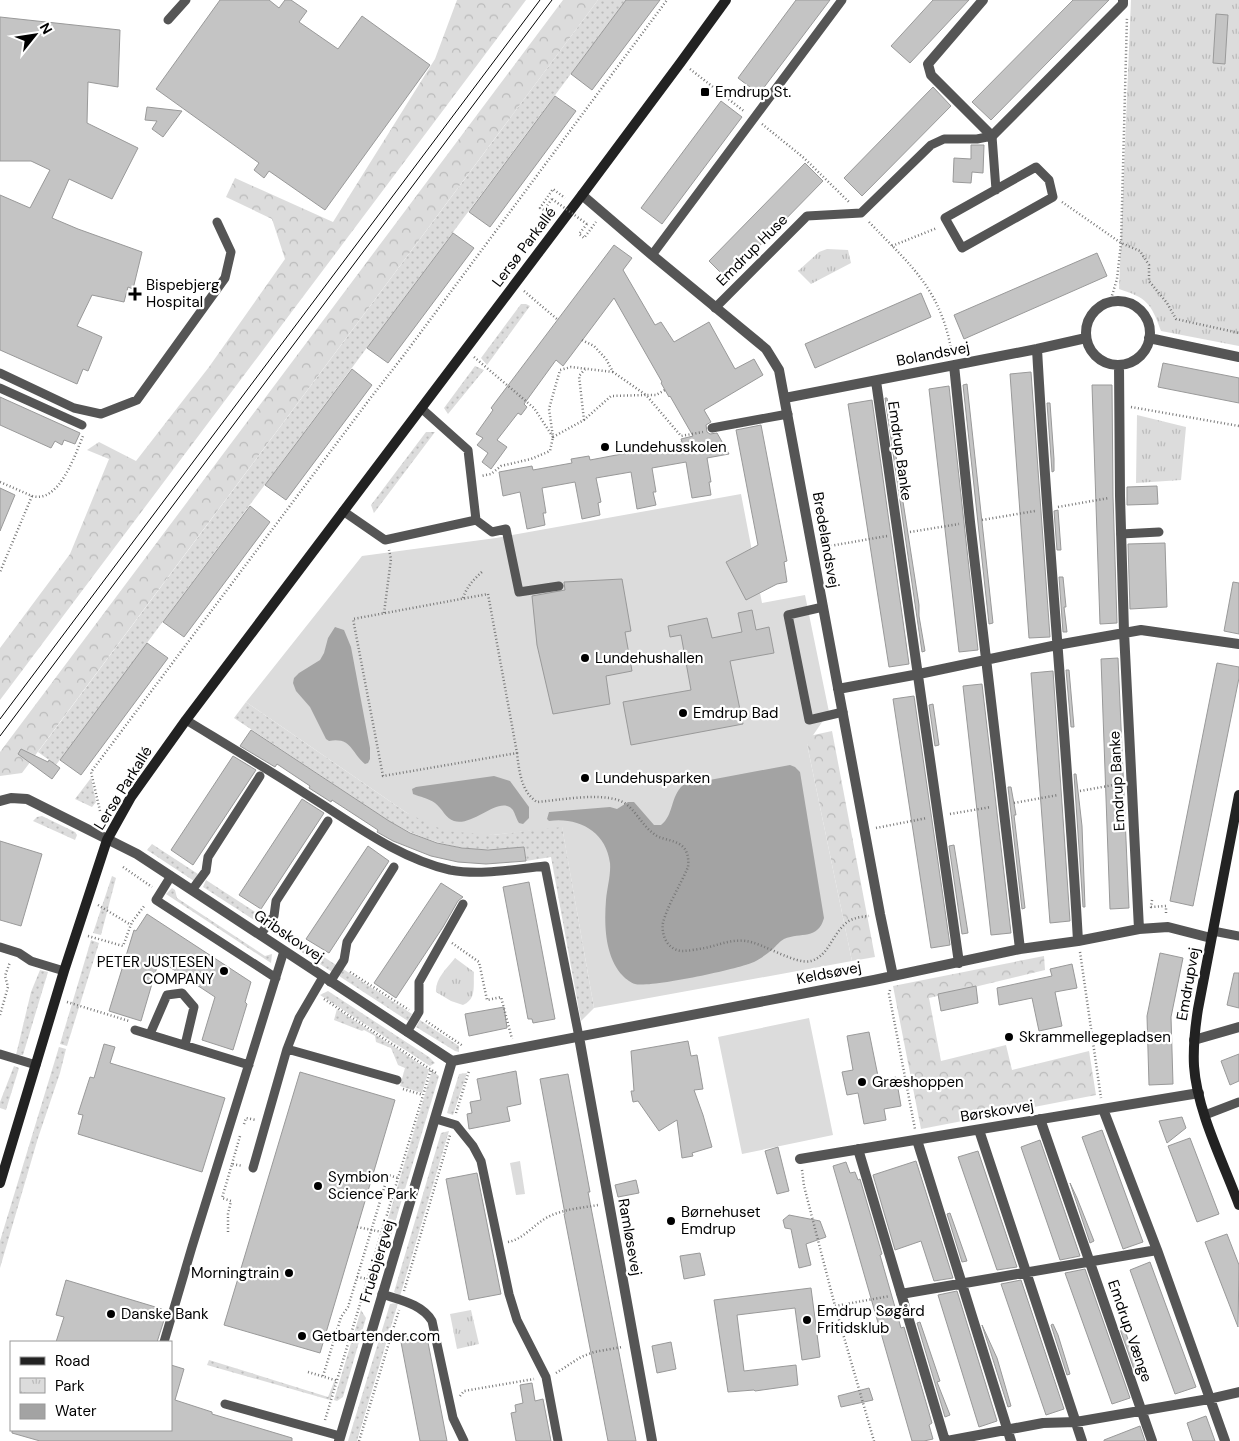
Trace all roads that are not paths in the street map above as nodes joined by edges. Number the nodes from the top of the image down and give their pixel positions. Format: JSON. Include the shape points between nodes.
{"nodes":[{"id":1,"x":186,"y":0,"type":"edge"},
{"id":2,"x":726,"y":0,"type":"edge"},
{"id":3,"x":842,"y":0,"type":"edge"},
{"id":4,"x":983,"y":0,"type":"edge"},
{"id":5,"x":1123,"y":2,"type":"edge"},
{"id":6,"x":168,"y":20,"type":"dead end"},
{"id":7,"x":992,"y":136,"type":"junction"},
{"id":8,"x":996,"y":190,"type":"junction"},
{"id":9,"x":582,"y":195,"type":"junction"},
{"id":10,"x":217,"y":222,"type":"dead end"},
{"id":11,"x":652,"y":255,"type":"junction"},
{"id":12,"x":715,"y":308,"type":"junction"},
{"id":13,"x":1086,"y":338,"type":"junction"},
{"id":14,"x":1149,"y":338,"type":"junction"},
{"id":15,"x":1037,"y":349,"type":"junction"},
{"id":16,"x":1239,"y":357,"type":"edge"},
{"id":17,"x":1119,"y":364,"type":"junction"},
{"id":18,"x":954,"y":365,"type":"junction"},
{"id":19,"x":0,"y":373,"type":"edge"},
{"id":20,"x":876,"y":381,"type":"junction"},
{"id":21,"x":0,"y":388,"type":"edge"},
{"id":22,"x":785,"y":398,"type":"junction"},
{"id":23,"x":421,"y":408,"type":"junction"},
{"id":24,"x":788,"y":414,"type":"junction"},
{"id":25,"x":82,"y":424,"type":"road end"},
{"id":26,"x":712,"y":428,"type":"road end"},
{"id":27,"x":343,"y":511,"type":"junction"},
{"id":28,"x":476,"y":520,"type":"junction"},
{"id":29,"x":1159,"y":532,"type":"dead end"},
{"id":30,"x":1121,"y":534,"type":"junction"},
{"id":31,"x":558,"y":586,"type":"dead end"},
{"id":32,"x":823,"y":607,"type":"junction"},
{"id":33,"x":1124,"y":632,"type":"junction"},
{"id":34,"x":1239,"y":644,"type":"edge"},
{"id":35,"x":1057,"y":645,"type":"junction"},
{"id":36,"x":986,"y":659,"type":"junction"},
{"id":37,"x":918,"y":674,"type":"junction"},
{"id":38,"x":838,"y":689,"type":"junction"},
{"id":39,"x":843,"y":712,"type":"junction"},
{"id":40,"x":186,"y":720,"type":"junction"},
{"id":41,"x":260,"y":776,"type":"dead end"},
{"id":42,"x":1239,"y":795,"type":"edge"},
{"id":43,"x":0,"y":801,"type":"edge"},
{"id":44,"x":1236,"y":820,"type":"edge"},
{"id":45,"x":328,"y":821,"type":"dead end"},
{"id":46,"x":107,"y":840,"type":"junction"},
{"id":47,"x":394,"y":867,"type":"dead end"},
{"id":48,"x":171,"y":876,"type":"junction"},
{"id":49,"x":192,"y":890,"type":"junction"},
{"id":50,"x":463,"y":904,"type":"dead end"},
{"id":51,"x":1139,"y":929,"type":"junction"},
{"id":52,"x":260,"y":935,"type":"junction"},
{"id":53,"x":1212,"y":935,"type":"junction"},
{"id":54,"x":1239,"y":936,"type":"edge"},
{"id":55,"x":1078,"y":941,"type":"junction"},
{"id":56,"x":0,"y":947,"type":"edge"},
{"id":57,"x":1020,"y":949,"type":"junction"},
{"id":58,"x":284,"y":951,"type":"junction"},
{"id":59,"x":960,"y":963,"type":"junction"},
{"id":60,"x":64,"y":971,"type":"junction"},
{"id":61,"x":893,"y":976,"type":"junction"},
{"id":62,"x":276,"y":978,"type":"junction"},
{"id":63,"x":327,"y":980,"type":"junction"},
{"id":64,"x":1239,"y":1027,"type":"edge"},
{"id":65,"x":135,"y":1030,"type":"road end"},
{"id":66,"x":407,"y":1032,"type":"junction"},
{"id":67,"x":150,"y":1034,"type":"junction"},
{"id":68,"x":579,"y":1037,"type":"junction"},
{"id":69,"x":1194,"y":1040,"type":"junction"},
{"id":70,"x":185,"y":1045,"type":"junction"},
{"id":71,"x":287,"y":1049,"type":"junction"},
{"id":72,"x":0,"y":1054,"type":"edge"},
{"id":73,"x":452,"y":1061,"type":"junction"},
{"id":74,"x":36,"y":1065,"type":"junction"},
{"id":75,"x":249,"y":1065,"type":"junction"},
{"id":76,"x":397,"y":1080,"type":"road end"},
{"id":77,"x":1199,"y":1093,"type":"junction"},
{"id":78,"x":1239,"y":1102,"type":"edge"},
{"id":79,"x":1102,"y":1109,"type":"junction"},
{"id":80,"x":1205,"y":1115,"type":"junction"},
{"id":81,"x":436,"y":1119,"type":"junction"},
{"id":82,"x":1040,"y":1120,"type":"junction"},
{"id":83,"x":979,"y":1130,"type":"junction"},
{"id":84,"x":918,"y":1140,"type":"junction"},
{"id":85,"x":858,"y":1149,"type":"junction"},
{"id":86,"x":800,"y":1159,"type":"road end"},
{"id":87,"x":253,"y":1168,"type":"dead end"},
{"id":88,"x":0,"y":1183,"type":"edge"},
{"id":89,"x":1239,"y":1204,"type":"edge"},
{"id":90,"x":1157,"y":1250,"type":"junction"},
{"id":91,"x":1090,"y":1261,"type":"junction"},
{"id":92,"x":1026,"y":1273,"type":"junction"},
{"id":93,"x":963,"y":1284,"type":"junction"},
{"id":94,"x":382,"y":1294,"type":"junction"},
{"id":95,"x":901,"y":1294,"type":"junction"},
{"id":96,"x":164,"y":1341,"type":"edge"},
{"id":97,"x":1239,"y":1392,"type":"edge"},
{"id":98,"x":1209,"y":1399,"type":"junction"},
{"id":99,"x":225,"y":1404,"type":"dead end"},
{"id":100,"x":1142,"y":1411,"type":"junction"},
{"id":101,"x":1076,"y":1422,"type":"junction"},
{"id":102,"x":1008,"y":1430,"type":"junction"},
{"id":103,"x":339,"y":1439,"type":"edge"},
{"id":104,"x":464,"y":1441,"type":"edge"},
{"id":105,"x":558,"y":1441,"type":"edge"},
{"id":106,"x":652,"y":1441,"type":"edge"},
{"id":107,"x":946,"y":1441,"type":"edge"},
{"id":108,"x":1011,"y":1441,"type":"edge"},
{"id":109,"x":1082,"y":1441,"type":"edge"},
{"id":110,"x":1152,"y":1441,"type":"edge"},
{"id":111,"x":1225,"y":1441,"type":"edge"}],
"edges":[{"from":1,"to":6,"type":"lane"},
{"from":2,"to":9,"type":"street","name":"Lersø Parkallé"},
{"from":3,"to":11,"type":"lane"},
{"from":4,"to":7,"type":"street","via":[[928,64],[931,75]]},
{"from":5,"to":7,"type":"street"},
{"from":7,"to":8,"type":"lane"},
{"from":7,"to":12,"type":"lane","name":"Emdrup Huse","via":[[944,139],[931,145],[861,213],[807,216]]},
{"from":8,"to":8,"type":"lane","via":[[945,218],[962,248],[1053,197],[1049,180],[1036,167]]},
{"from":9,"to":11,"type":"street","name":"Bredelandsvej"},
{"from":9,"to":23,"type":"street","name":"Lersø Parkallé"},
{"from":10,"to":19,"type":"lane","via":[[231,252],[225,278],[137,400],[101,414],[74,408]]},
{"from":11,"to":12,"type":"street","name":"Bredelandsvej"},
{"from":12,"to":22,"type":"street","name":"Bredelandsvej","via":[[766,349],[779,370]]},
{"from":13,"to":14,"type":"street","via":[[1091,315],[1099,306],[1121,301],[1140,309],[1146,318]]},
{"from":13,"to":15,"type":"street","name":"Bolandsvej"},
{"from":13,"to":17,"type":"street","via":[[1098,357],[1108,363]]},
{"from":14,"to":16,"type":"street"},
{"from":14,"to":17,"type":"street","via":[[1138,357]]},
{"from":15,"to":18,"type":"street","name":"Bolandsvej"},
{"from":15,"to":35,"type":"street"},
{"from":17,"to":30,"type":"street","name":"Emdrup Banke"},
{"from":18,"to":20,"type":"street","name":"Bolandsvej"},
{"from":18,"to":36,"type":"street"},
{"from":20,"to":22,"type":"street","name":"Bolandsvej"},
{"from":20,"to":37,"type":"street","name":"Emdrup Banke"},
{"from":21,"to":25,"type":"lane"},
{"from":22,"to":24,"type":"street","name":"Bredelandsvej"},
{"from":23,"to":27,"type":"street","name":"Lersø Parkallé"},
{"from":23,"to":28,"type":"lane","via":[[468,450]]},
{"from":24,"to":26,"type":"lane"},
{"from":24,"to":32,"type":"street","name":"Bredelandsvej"},
{"from":27,"to":28,"type":"lane","via":[[385,540]]},
{"from":27,"to":40,"type":"street","name":"Lersø Parkallé"},
{"from":28,"to":31,"type":"lane","via":[[492,532],[506,529],[519,592]]},
{"from":29,"to":30,"type":"lane"},
{"from":30,"to":33,"type":"street","name":"Emdrup Banke"},
{"from":32,"to":38,"type":"street","name":"Bredelandsvej"},
{"from":32,"to":39,"type":"lane","via":[[788,615],[809,720]]},
{"from":33,"to":34,"type":"street","via":[[1141,630]]},
{"from":33,"to":35,"type":"street"},
{"from":33,"to":51,"type":"street","name":"Emdrup Banke"},
{"from":35,"to":36,"type":"street"},
{"from":35,"to":55,"type":"street","via":[[1070,792]]},
{"from":36,"to":37,"type":"street"},
{"from":36,"to":57,"type":"street"},
{"from":37,"to":38,"type":"street"},
{"from":37,"to":59,"type":"street","name":"Emdrup Banke"},
{"from":38,"to":39,"type":"street","name":"Bredelandsvej"},
{"from":39,"to":61,"type":"street","name":"Bredelandsvej"},
{"from":40,"to":46,"type":"street","name":"Lersø Parkallé","via":[[131,798]]},
{"from":40,"to":68,"type":"lane","via":[[403,854],[472,873],[545,866]]},
{"from":41,"to":49,"type":"lane","via":[[208,857],[206,871]]},
{"from":42,"to":44,"type":"street","name":"Emdrupvej"},
{"from":43,"to":46,"type":"street","name":"Gribskovvej","via":[[27,799]]},
{"from":44,"to":53,"type":"street","name":"Emdrupvej"},
{"from":45,"to":52,"type":"lane","via":[[276,901],[274,916]]},
{"from":46,"to":48,"type":"street","name":"Gribskovvej","via":[[137,854]]},
{"from":46,"to":60,"type":"street","name":"Lersø Parkallé"},
{"from":47,"to":63,"type":"lane","via":[[346,942],[344,960]]},
{"from":48,"to":49,"type":"street","name":"Gribskovvej"},
{"from":48,"to":62,"type":"lane","via":[[156,900]]},
{"from":49,"to":52,"type":"street","name":"Gribskovvej"},
{"from":50,"to":66,"type":"lane","via":[[419,982],[419,1012]]},
{"from":51,"to":53,"type":"street","name":"Keldsøvej","via":[[1166,927]]},
{"from":51,"to":55,"type":"street","name":"Keldsøvej"},
{"from":52,"to":58,"type":"street","name":"Gribskovvej"},
{"from":53,"to":54,"type":"lane"},
{"from":53,"to":69,"type":"street","name":"Emdrupvej"},
{"from":55,"to":57,"type":"street","name":"Keldsøvej"},
{"from":56,"to":60,"type":"lane"},
{"from":57,"to":59,"type":"street","name":"Keldsøvej"},
{"from":58,"to":62,"type":"lane"},
{"from":58,"to":63,"type":"street","name":"Gribskovvej"},
{"from":59,"to":61,"type":"street","name":"Keldsøvej"},
{"from":60,"to":74,"type":"street","name":"Lersø Parkallé"},
{"from":61,"to":68,"type":"street","name":"Keldsøvej"},
{"from":62,"to":75,"type":"lane"},
{"from":63,"to":66,"type":"street","name":"Gribskovvej"},
{"from":63,"to":71,"type":"lane","via":[[314,993]]},
{"from":64,"to":69,"type":"street"},
{"from":65,"to":67,"type":"lane"},
{"from":66,"to":73,"type":"street","name":"Gribskovvej"},
{"from":67,"to":70,"type":"lane"},
{"from":67,"to":70,"type":"lane","via":[[167,995],[182,993],[194,1007]]},
{"from":68,"to":73,"type":"street","name":"Keldsøvej"},
{"from":68,"to":106,"type":"street","name":"Ramløsevej"},
{"from":69,"to":77,"type":"street","name":"Emdrupvej","via":[[1194,1067]]},
{"from":70,"to":75,"type":"lane"},
{"from":71,"to":76,"type":"lane"},
{"from":71,"to":87,"type":"lane"},
{"from":72,"to":74,"type":"lane"},
{"from":73,"to":81,"type":"street","name":"Fruebjergvej"},
{"from":74,"to":88,"type":"street","name":"Lersø Parkallé"},
{"from":75,"to":96,"type":"lane"},
{"from":77,"to":79,"type":"street","name":"Børskovvej"},
{"from":77,"to":80,"type":"street","name":"Emdrupvej"},
{"from":78,"to":80,"type":"lane"},
{"from":79,"to":82,"type":"street","name":"Børskovvej"},
{"from":79,"to":90,"type":"street"},
{"from":80,"to":89,"type":"street","name":"Emdrupvej"},
{"from":81,"to":94,"type":"street","name":"Fruebjergvej"},
{"from":81,"to":105,"type":"lane","via":[[456,1125],[482,1161],[510,1294],[518,1320],[546,1377]]},
{"from":82,"to":83,"type":"street","name":"Børskovvej"},
{"from":82,"to":91,"type":"street","name":"Emdrup Vænge"},
{"from":83,"to":84,"type":"street","name":"Børskovvej"},
{"from":83,"to":92,"type":"street"},
{"from":84,"to":85,"type":"street","name":"Børskovvej"},
{"from":84,"to":93,"type":"street"},
{"from":85,"to":86,"type":"street","name":"Børskovvej"},
{"from":85,"to":95,"type":"street"},
{"from":90,"to":91,"type":"street","name":"Emdrup Vænge"},
{"from":90,"to":98,"type":"street"},
{"from":91,"to":92,"type":"street","name":"Emdrup Vænge"},
{"from":91,"to":100,"type":"street","name":"Emdrup Vænge"},
{"from":92,"to":93,"type":"street","name":"Emdrup Vænge"},
{"from":92,"to":101,"type":"street"},
{"from":93,"to":95,"type":"street","name":"Emdrup Vænge"},
{"from":93,"to":102,"type":"street"},
{"from":94,"to":103,"type":"street","name":"Fruebjergvej"},
{"from":94,"to":104,"type":"lane","via":[[418,1307],[432,1321],[453,1418]]},
{"from":95,"to":107,"type":"street"},
{"from":97,"to":98,"type":"street"},
{"from":98,"to":100,"type":"street"},
{"from":98,"to":111,"type":"street"},
{"from":99,"to":103,"type":"lane"},
{"from":100,"to":101,"type":"street"},
{"from":100,"to":110,"type":"street","name":"Emdrup Vænge"},
{"from":101,"to":102,"type":"street","via":[[1043,1423]]},
{"from":101,"to":109,"type":"street"},
{"from":102,"to":107,"type":"street"},
{"from":102,"to":108,"type":"street"}]}
